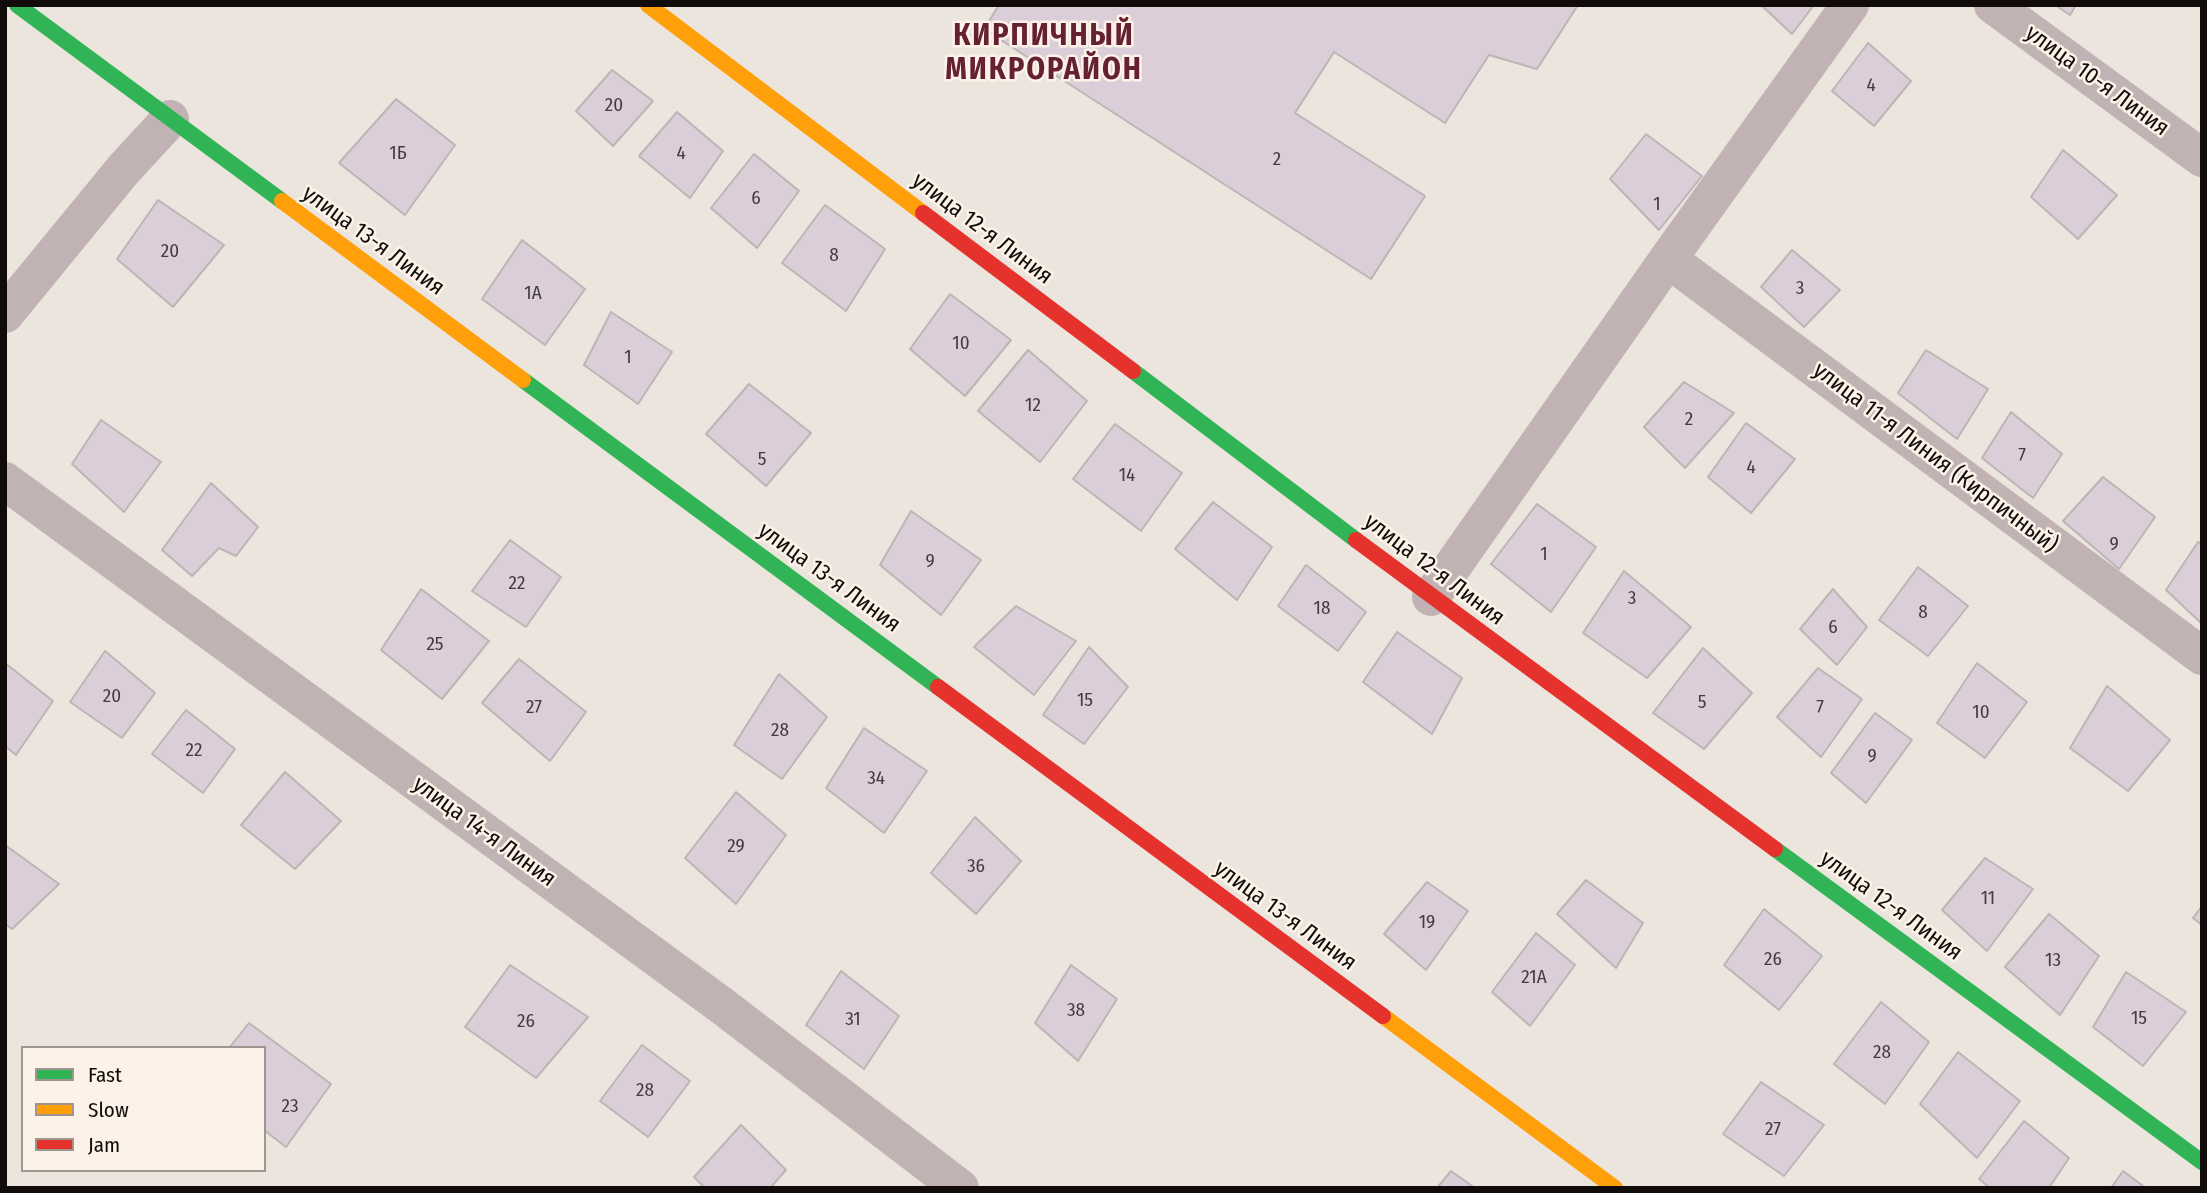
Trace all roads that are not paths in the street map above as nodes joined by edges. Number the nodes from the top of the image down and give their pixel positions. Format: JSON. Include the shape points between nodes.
{"nodes":[{"id":1,"x":17,"y":5,"type":"edge"},
{"id":2,"x":648,"y":5,"type":"edge"},
{"id":3,"x":1850,"y":5,"type":"edge"},
{"id":4,"x":1993,"y":5,"type":"edge"},
{"id":5,"x":170,"y":119,"type":"junction"},
{"id":6,"x":2202,"y":158,"type":"edge"},
{"id":7,"x":1668,"y":259,"type":"junction"},
{"id":8,"x":5,"y":314,"type":"edge"},
{"id":9,"x":5,"y":481,"type":"edge"},
{"id":10,"x":1431,"y":597,"type":"junction"},
{"id":11,"x":2202,"y":656,"type":"edge"},
{"id":12,"x":2202,"y":1162,"type":"edge"},
{"id":13,"x":952,"y":1185,"type":"edge"},
{"id":14,"x":1615,"y":1188,"type":"edge"}],
"edges":[{"from":1,"to":5,"type":"street","name":"улица 13-я Линия"},
{"from":2,"to":10,"type":"street","name":"улица 12-я Линия"},
{"from":3,"to":7,"type":"street"},
{"from":4,"to":6,"type":"street","name":"улица 10-я Линия"},
{"from":5,"to":8,"type":"street"},
{"from":5,"to":14,"type":"street","name":"улица 13-я Линия"},
{"from":7,"to":10,"type":"street"},
{"from":7,"to":11,"type":"street","name":"улица 11-я Линия (Кирпичный)"},
{"from":9,"to":13,"type":"street","name":"улица 14-я Линия","via":[[721,1005]]},
{"from":10,"to":12,"type":"street","name":"улица 12-я Линия"}]}
